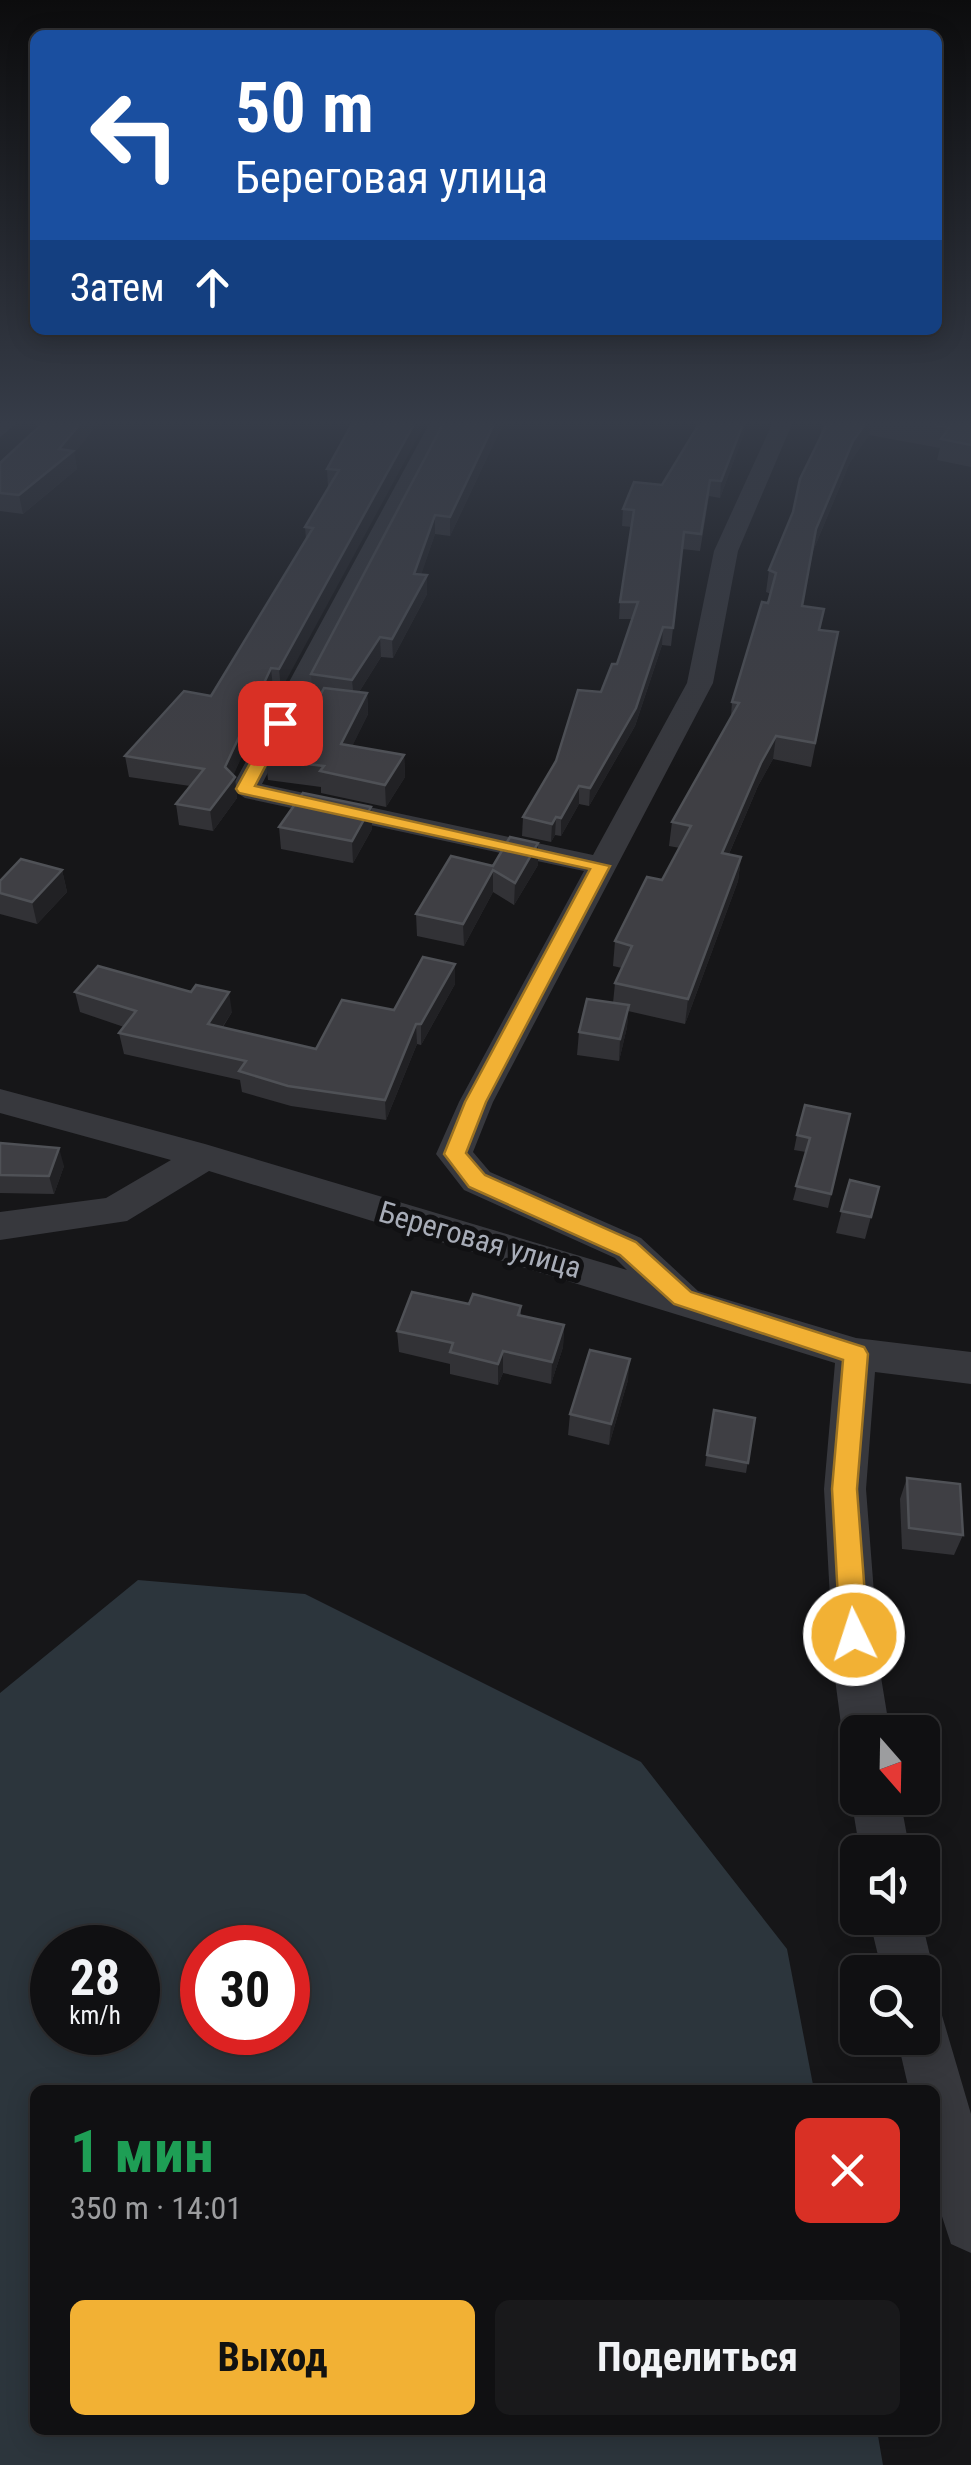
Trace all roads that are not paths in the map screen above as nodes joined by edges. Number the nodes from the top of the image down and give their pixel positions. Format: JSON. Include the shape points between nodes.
{"nodes":[{"id":1,"x":378,"y":539,"type":"edge"},
{"id":2,"x":731,"y":539,"type":"edge"},
{"id":3,"x":601,"y":866,"type":"junction"},
{"id":4,"x":0,"y":1101,"type":"edge"},
{"id":5,"x":206,"y":1157,"type":"junction"},
{"id":6,"x":0,"y":1226,"type":"edge"},
{"id":7,"x":682,"y":1298,"type":"junction"},
{"id":8,"x":856,"y":1354,"type":"junction"},
{"id":9,"x":971,"y":1368,"type":"edge"},
{"id":10,"x":863,"y":1715,"type":"edge"},
{"id":11,"x":928,"y":2055,"type":"edge"},
{"id":12,"x":936,"y":2085,"type":"edge"},
{"id":13,"x":940,"y":2102,"type":"edge"},
{"id":14,"x":971,"y":2224,"type":"edge"}],
"edges":[{"from":1,"to":3,"type":"street","via":[[245,789]]},
{"from":2,"to":3,"type":"street","via":[[700,683]]},
{"from":3,"to":7,"type":"street","via":[[454,1154],[477,1181],[628,1248]]},
{"from":4,"to":5,"type":"street","name":"Береговая улица"},
{"from":5,"to":6,"type":"street","via":[[114,1211]]},
{"from":5,"to":7,"type":"street","name":"Береговая улица"},
{"from":7,"to":8,"type":"street","name":"Береговая улица"},
{"from":8,"to":9,"type":"street","name":"Береговая улица"},
{"from":8,"to":10,"type":"street","via":[[844,1489]]},
{"from":11,"to":12,"type":"street"},
{"from":13,"to":14,"type":"street"}]}
